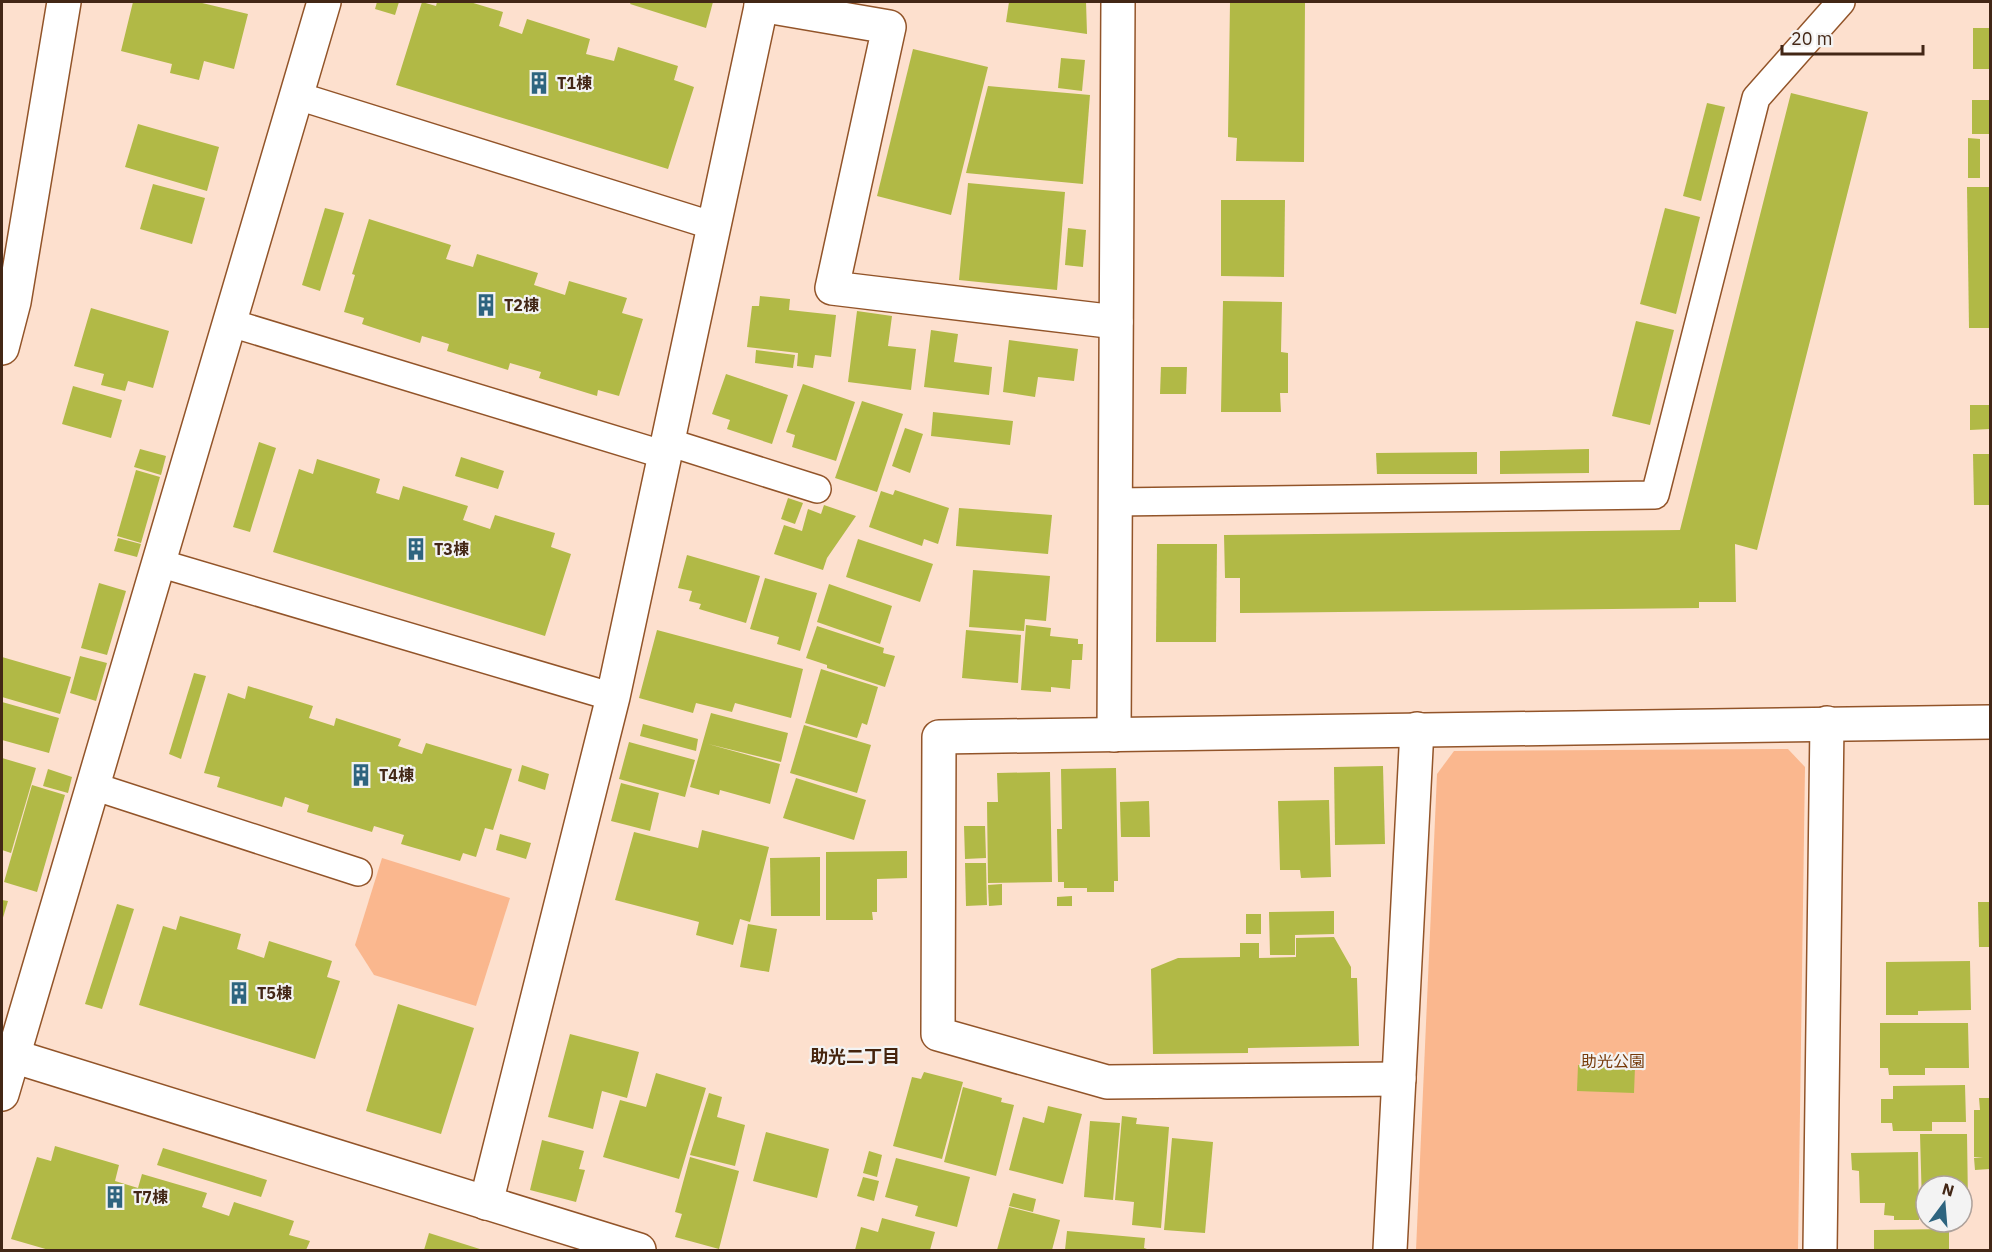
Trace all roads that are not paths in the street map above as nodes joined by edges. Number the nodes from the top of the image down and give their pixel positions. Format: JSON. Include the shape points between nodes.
{"nodes":[{"id":1,"x":64,"y":2,"type":"edge"},
{"id":2,"x":324,"y":2,"type":"edge"},
{"id":3,"x":1118,"y":2,"type":"edge"},
{"id":4,"x":1841,"y":2,"type":"edge"},
{"id":5,"x":761,"y":3,"type":"edge"},
{"id":6,"x":298,"y":96,"type":"junction"},
{"id":7,"x":714,"y":226,"type":"junction"},
{"id":8,"x":1116,"y":322,"type":"junction"},
{"id":9,"x":231,"y":323,"type":"junction"},
{"id":10,"x":2,"y":348,"type":"edge"},
{"id":11,"x":667,"y":449,"type":"junction"},
{"id":12,"x":817,"y":489,"type":"dead end"},
{"id":13,"x":1115,"y":502,"type":"junction"},
{"id":14,"x":159,"y":563,"type":"junction"},
{"id":15,"x":613,"y":697,"type":"junction"},
{"id":16,"x":1990,"y":722,"type":"edge"},
{"id":17,"x":1827,"y":723,"type":"junction"},
{"id":18,"x":1417,"y":729,"type":"junction"},
{"id":19,"x":1114,"y":735,"type":"junction"},
{"id":20,"x":93,"y":786,"type":"junction"},
{"id":21,"x":358,"y":872,"type":"dead end"},
{"id":22,"x":13,"y":1056,"type":"junction"},
{"id":23,"x":1399,"y":1079,"type":"junction"},
{"id":24,"x":2,"y":1094,"type":"edge"},
{"id":25,"x":486,"y":1203,"type":"junction"},
{"id":26,"x":639,"y":1251,"type":"edge"},
{"id":27,"x":1390,"y":1251,"type":"edge"},
{"id":28,"x":1820,"y":1251,"type":"edge"}],
"edges":[{"from":1,"to":10,"type":"street","via":[[14,302]]},
{"from":2,"to":6,"type":"street"},
{"from":3,"to":8,"type":"street"},
{"from":4,"to":13,"type":"lane","via":[[1756,98],[1655,495]]},
{"from":5,"to":7,"type":"street"},
{"from":5,"to":8,"type":"street","via":[[889,27],[832,288]]},
{"from":6,"to":7,"type":"lane"},
{"from":6,"to":9,"type":"street"},
{"from":7,"to":11,"type":"street"},
{"from":8,"to":13,"type":"street"},
{"from":9,"to":11,"type":"lane"},
{"from":9,"to":14,"type":"street"},
{"from":11,"to":12,"type":"lane"},
{"from":11,"to":15,"type":"street"},
{"from":13,"to":19,"type":"street"},
{"from":14,"to":15,"type":"lane"},
{"from":14,"to":20,"type":"street"},
{"from":15,"to":25,"type":"street"},
{"from":16,"to":17,"type":"street"},
{"from":17,"to":18,"type":"street"},
{"from":17,"to":28,"type":"street"},
{"from":18,"to":19,"type":"street"},
{"from":18,"to":23,"type":"street"},
{"from":19,"to":23,"type":"street","via":[[939,737],[938,1034],[1107,1082]]},
{"from":20,"to":21,"type":"lane"},
{"from":20,"to":22,"type":"street"},
{"from":22,"to":24,"type":"street"},
{"from":22,"to":25,"type":"street"},
{"from":23,"to":27,"type":"street"},
{"from":25,"to":26,"type":"street"}]}
